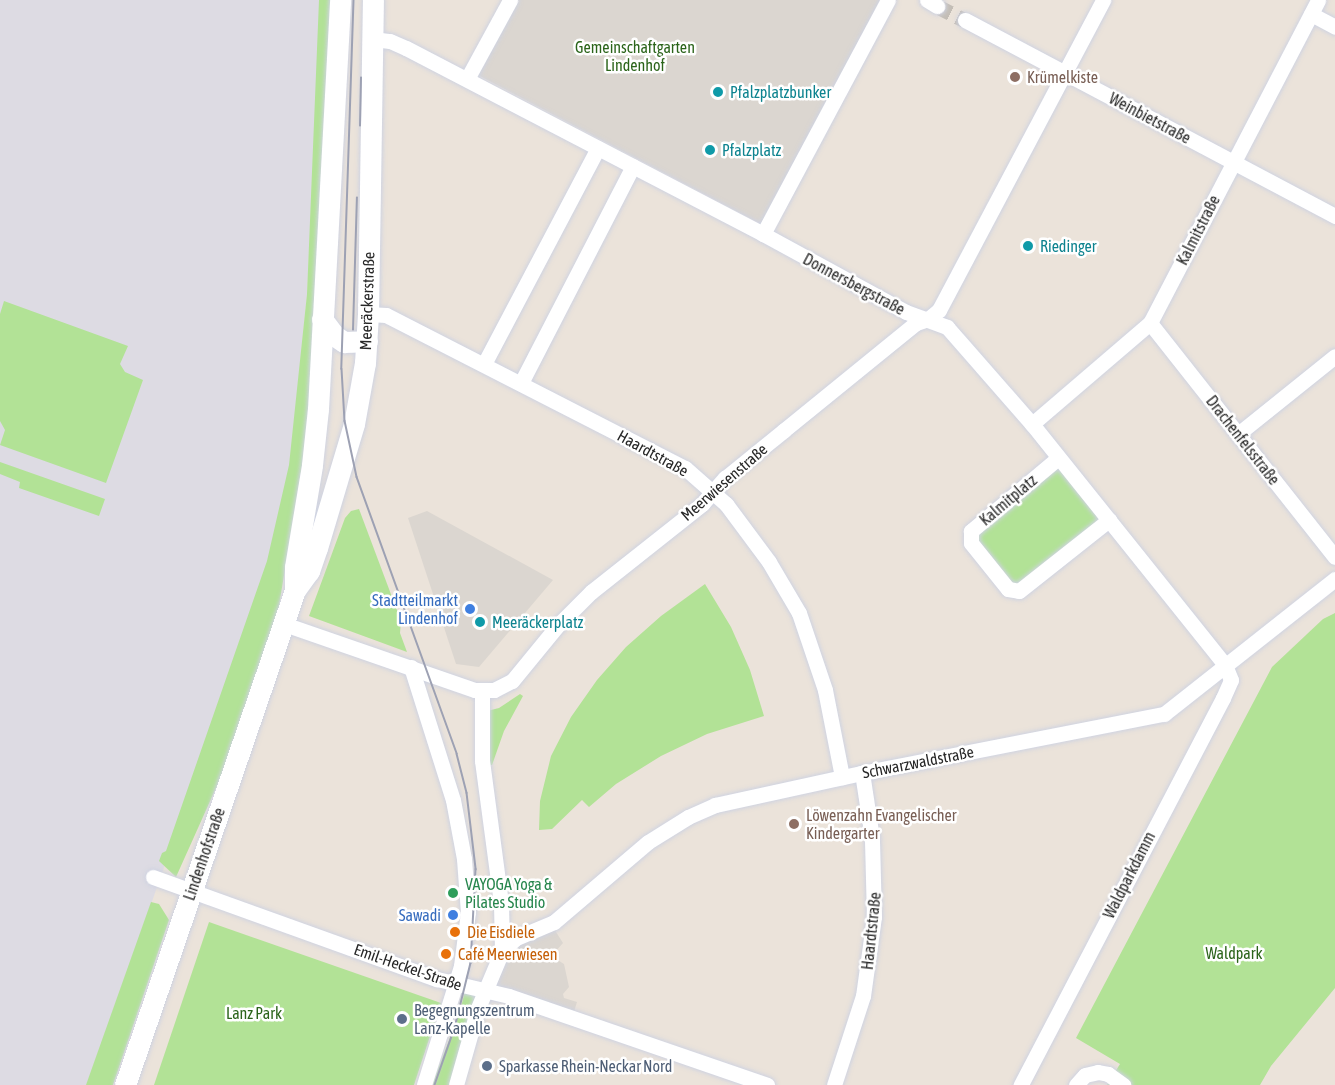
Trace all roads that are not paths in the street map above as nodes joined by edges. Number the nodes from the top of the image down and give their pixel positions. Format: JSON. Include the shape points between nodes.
{"nodes":[{"id":1,"x":340,"y":0,"type":"edge"},
{"id":2,"x":373,"y":0,"type":"edge"},
{"id":3,"x":510,"y":0,"type":"edge"},
{"id":4,"x":888,"y":0,"type":"edge"},
{"id":5,"x":1102,"y":0,"type":"edge"},
{"id":6,"x":1318,"y":0,"type":"edge"},
{"id":7,"x":1311,"y":14,"type":"junction"},
{"id":8,"x":965,"y":21,"type":"tunnel mouth"},
{"id":9,"x":1335,"y":27,"type":"edge"},
{"id":10,"x":373,"y":39,"type":"junction"},
{"id":11,"x":1064,"y":73,"type":"junction"},
{"id":12,"x":468,"y":79,"type":"junction"},
{"id":13,"x":598,"y":148,"type":"junction"},
{"id":14,"x":1233,"y":162,"type":"junction"},
{"id":15,"x":633,"y":166,"type":"junction"},
{"id":16,"x":1335,"y":216,"type":"edge"},
{"id":17,"x":763,"y":234,"type":"junction"},
{"id":18,"x":368,"y":314,"type":"junction"},
{"id":19,"x":322,"y":319,"type":"junction"},
{"id":20,"x":928,"y":319,"type":"junction"},
{"id":21,"x":1150,"y":323,"type":"junction"},
{"id":22,"x":367,"y":342,"type":"junction"},
{"id":23,"x":1335,"y":356,"type":"edge"},
{"id":24,"x":484,"y":364,"type":"junction"},
{"id":25,"x":521,"y":383,"type":"junction"},
{"id":26,"x":1032,"y":424,"type":"junction"},
{"id":27,"x":1238,"y":434,"type":"junction"},
{"id":28,"x":1058,"y":458,"type":"junction"},
{"id":29,"x":712,"y":492,"type":"junction"},
{"id":30,"x":1109,"y":520,"type":"junction"},
{"id":31,"x":1335,"y":558,"type":"edge"},
{"id":32,"x":1335,"y":579,"type":"edge"},
{"id":33,"x":295,"y":590,"type":"junction"},
{"id":34,"x":284,"y":624,"type":"junction"},
{"id":35,"x":1225,"y":665,"type":"junction"},
{"id":36,"x":411,"y":668,"type":"junction"},
{"id":37,"x":482,"y":692,"type":"junction"},
{"id":38,"x":862,"y":773,"type":"junction"},
{"id":39,"x":842,"y":777,"type":"junction"},
{"id":40,"x":153,"y":877,"type":"dead end"},
{"id":41,"x":192,"y":890,"type":"junction"},
{"id":42,"x":502,"y":951,"type":"junction"},
{"id":43,"x":457,"y":985,"type":"junction"},
{"id":44,"x":487,"y":990,"type":"junction"},
{"id":45,"x":721,"y":1077,"type":"edge"},
{"id":46,"x":124,"y":1085,"type":"edge"},
{"id":47,"x":424,"y":1085,"type":"edge"},
{"id":48,"x":456,"y":1085,"type":"edge"},
{"id":49,"x":767,"y":1085,"type":"edge"},
{"id":50,"x":834,"y":1085,"type":"edge"},
{"id":51,"x":1021,"y":1085,"type":"edge"},
{"id":52,"x":1076,"y":1085,"type":"edge"},
{"id":53,"x":1123,"y":1085,"type":"edge"}],
"edges":[{"from":1,"to":19,"type":"street","name":"Meeräckerstraße"},
{"from":2,"to":10,"type":"street","name":"Meeräckerstraße"},
{"from":3,"to":12,"type":"street"},
{"from":4,"to":17,"type":"street"},
{"from":5,"to":11,"type":"street","name":"Meerwiesenstraße"},
{"from":6,"to":7,"type":"street","name":"Kalmitstraße"},
{"from":7,"to":9,"type":"street"},
{"from":7,"to":14,"type":"street","name":"Kalmitstraße"},
{"from":8,"to":11,"type":"street","name":"Weinbietstraße"},
{"from":10,"to":12,"type":"street","name":"Donnersbergstraße","via":[[390,40]]},
{"from":10,"to":18,"type":"street","name":"Meeräckerstraße"},
{"from":11,"to":14,"type":"street","name":"Weinbietstraße"},
{"from":11,"to":20,"type":"street","name":"Meerwiesenstraße","via":[[939,310]]},
{"from":12,"to":13,"type":"street","name":"Donnersbergstraße"},
{"from":13,"to":15,"type":"street","name":"Donnersbergstraße"},
{"from":13,"to":24,"type":"street"},
{"from":14,"to":16,"type":"street","name":"Weinbietstraße"},
{"from":14,"to":21,"type":"street","name":"Kalmitstraße"},
{"from":15,"to":17,"type":"street","name":"Donnersbergstraße"},
{"from":15,"to":25,"type":"street"},
{"from":17,"to":20,"type":"street","name":"Donnersbergstraße","via":[[906,312]]},
{"from":18,"to":22,"type":"street","name":"Meeräckerstraße"},
{"from":18,"to":24,"type":"street","name":"Haardtstraße","via":[[386,315]]},
{"from":19,"to":22,"type":"street","via":[[344,342]]},
{"from":19,"to":33,"type":"street","name":"Meeräckerstraße","via":[[318,409]]},
{"from":20,"to":26,"type":"street","name":"Donnersbergstraße","via":[[948,327]]},
{"from":20,"to":29,"type":"street","name":"Meerwiesenstraße","via":[[908,330]]},
{"from":21,"to":26,"type":"street","name":"Kalmitstraße"},
{"from":21,"to":27,"type":"street","name":"Drachenfelsstraße"},
{"from":22,"to":33,"type":"street","name":"Meeräckerstraße","via":[[349,444],[309,571]]},
{"from":23,"to":27,"type":"street"},
{"from":24,"to":25,"type":"street","name":"Haardtstraße"},
{"from":25,"to":29,"type":"street","name":"Haardtstraße","via":[[685,468]]},
{"from":26,"to":28,"type":"street","name":"Donnersbergstraße"},
{"from":27,"to":31,"type":"street","name":"Drachenfelsstraße"},
{"from":28,"to":30,"type":"street","name":"Donnersbergstraße"},
{"from":28,"to":30,"type":"street","name":"Kalmitplatz","via":[[971,531],[971,543],[1008,589],[1019,591]]},
{"from":29,"to":37,"type":"street","name":"Meerwiesenstraße","via":[[591,592],[512,681]]},
{"from":29,"to":39,"type":"street","name":"Haardtstraße","via":[[726,504],[769,562],[798,613],[825,690]]},
{"from":30,"to":35,"type":"street","name":"Donnersbergstraße"},
{"from":32,"to":35,"type":"street","name":"Schwarzwaldstraße"},
{"from":33,"to":34,"type":"street","name":"Meeräckerstraße"},
{"from":34,"to":36,"type":"street"},
{"from":34,"to":41,"type":"street","name":"Lindenhofstraße"},
{"from":35,"to":38,"type":"street","name":"Schwarzwaldstraße","via":[[1164,714]]},
{"from":35,"to":51,"type":"street","name":"Waldparkdamm","via":[[1231,680],[1223,698]]},
{"from":36,"to":37,"type":"street"},
{"from":36,"to":43,"type":"street","via":[[442,761],[464,859],[468,912]]},
{"from":37,"to":42,"type":"street","via":[[482,761],[501,903]]},
{"from":38,"to":39,"type":"street","name":"Schwarzwaldstraße"},
{"from":38,"to":50,"type":"street","name":"Haardtstraße","via":[[874,853],[874,917],[863,996]]},
{"from":39,"to":42,"type":"street","name":"Schwarzwaldstraße","via":[[742,798],[688,817],[648,842],[554,922],[516,938]]},
{"from":40,"to":41,"type":"street","name":"Emil-Heckel-Straße"},
{"from":41,"to":43,"type":"street","name":"Emil-Heckel-Straße"},
{"from":41,"to":46,"type":"street","name":"Lindenhofstraße"},
{"from":42,"to":44,"type":"street"},
{"from":43,"to":44,"type":"street","name":"Emil-Heckel-Straße"},
{"from":43,"to":47,"type":"street"},
{"from":44,"to":45,"type":"street","name":"Emil-Heckel-Straße"},
{"from":44,"to":48,"type":"street"},
{"from":45,"to":49,"type":"street","name":"Emil-Heckel-Straße"},
{"from":52,"to":53,"type":"street","via":[[1085,1075],[1098,1072]]}]}
